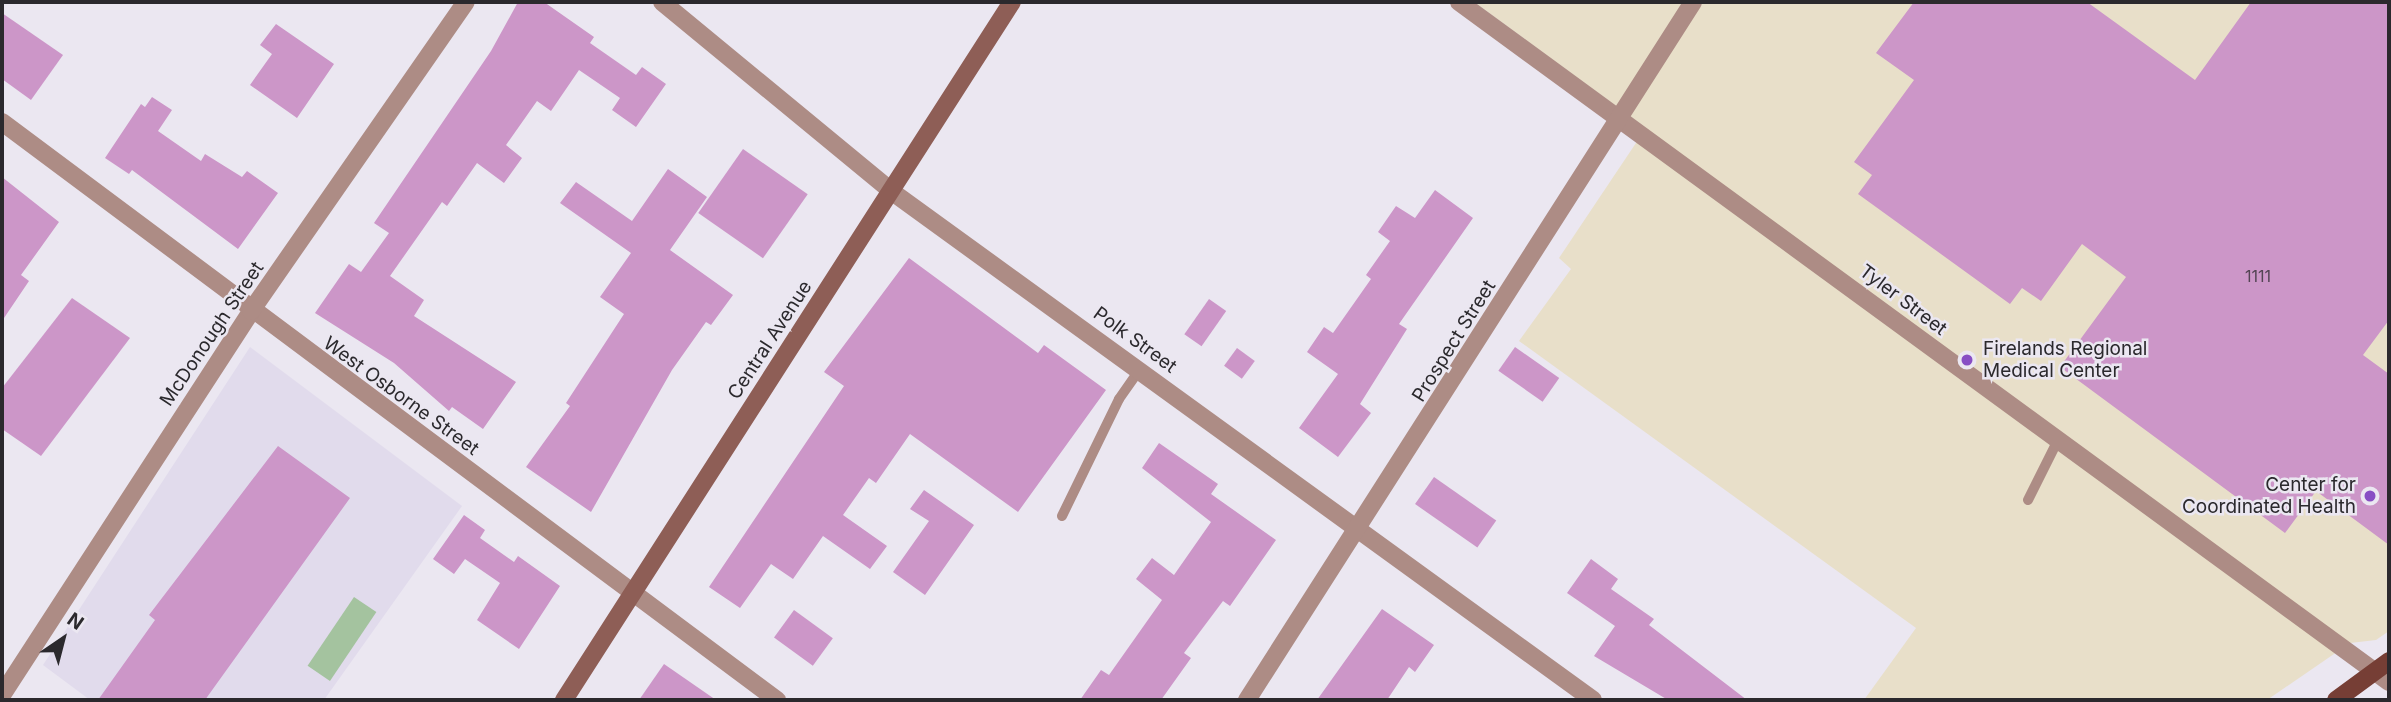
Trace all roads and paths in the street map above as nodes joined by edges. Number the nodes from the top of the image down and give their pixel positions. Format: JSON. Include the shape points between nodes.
{"nodes":[{"id":1,"x":466,"y":2,"type":"edge"},
{"id":2,"x":662,"y":2,"type":"edge"},
{"id":3,"x":1012,"y":2,"type":"edge"},
{"id":4,"x":1459,"y":2,"type":"edge"},
{"id":5,"x":1693,"y":2,"type":"edge"},
{"id":6,"x":1619,"y":121,"type":"junction"},
{"id":7,"x":2,"y":122,"type":"edge"},
{"id":8,"x":891,"y":191,"type":"junction"},
{"id":9,"x":251,"y":312,"type":"junction"},
{"id":10,"x":1139,"y":370,"type":"junction"},
{"id":11,"x":2058,"y":440,"type":"junction"},
{"id":12,"x":2028,"y":500,"type":"dead end"},
{"id":13,"x":1062,"y":516,"type":"dead end"},
{"id":14,"x":1360,"y":528,"type":"junction"},
{"id":15,"x":633,"y":592,"type":"junction"},
{"id":16,"x":2384,"y":672,"type":"edge"},
{"id":17,"x":2,"y":695,"type":"edge"},
{"id":18,"x":564,"y":700,"type":"edge"},
{"id":19,"x":777,"y":700,"type":"edge"},
{"id":20,"x":1247,"y":700,"type":"edge"},
{"id":21,"x":1593,"y":700,"type":"edge"},
{"id":22,"x":2336,"y":700,"type":"edge"}],
"edges":[{"from":1,"to":9,"type":"street","name":"McDonough Street"},
{"from":2,"to":8,"type":"street","name":"Polk Street"},
{"from":3,"to":8,"type":"street","name":"Central Avenue"},
{"from":4,"to":6,"type":"street","name":"Tyler Street"},
{"from":5,"to":6,"type":"street","name":"Prospect Street"},
{"from":6,"to":11,"type":"street","name":"Tyler Street"},
{"from":6,"to":14,"type":"street","name":"Prospect Street"},
{"from":7,"to":9,"type":"street","name":"West Osborne Street"},
{"from":8,"to":10,"type":"street","name":"Polk Street"},
{"from":8,"to":15,"type":"street","name":"Central Avenue"},
{"from":9,"to":15,"type":"street","name":"West Osborne Street"},
{"from":9,"to":17,"type":"street","name":"McDonough Street"},
{"from":10,"to":13,"type":"lane","via":[[1119,399]]},
{"from":10,"to":14,"type":"street","name":"Polk Street"},
{"from":11,"to":12,"type":"lane"},
{"from":11,"to":16,"type":"street","name":"Tyler Street"},
{"from":14,"to":20,"type":"street","name":"Prospect Street"},
{"from":14,"to":21,"type":"street","name":"Polk Street"},
{"from":15,"to":18,"type":"street","name":"Central Avenue"},
{"from":15,"to":19,"type":"street","name":"West Osborne Street"},
{"from":16,"to":22,"type":"main road"}]}
